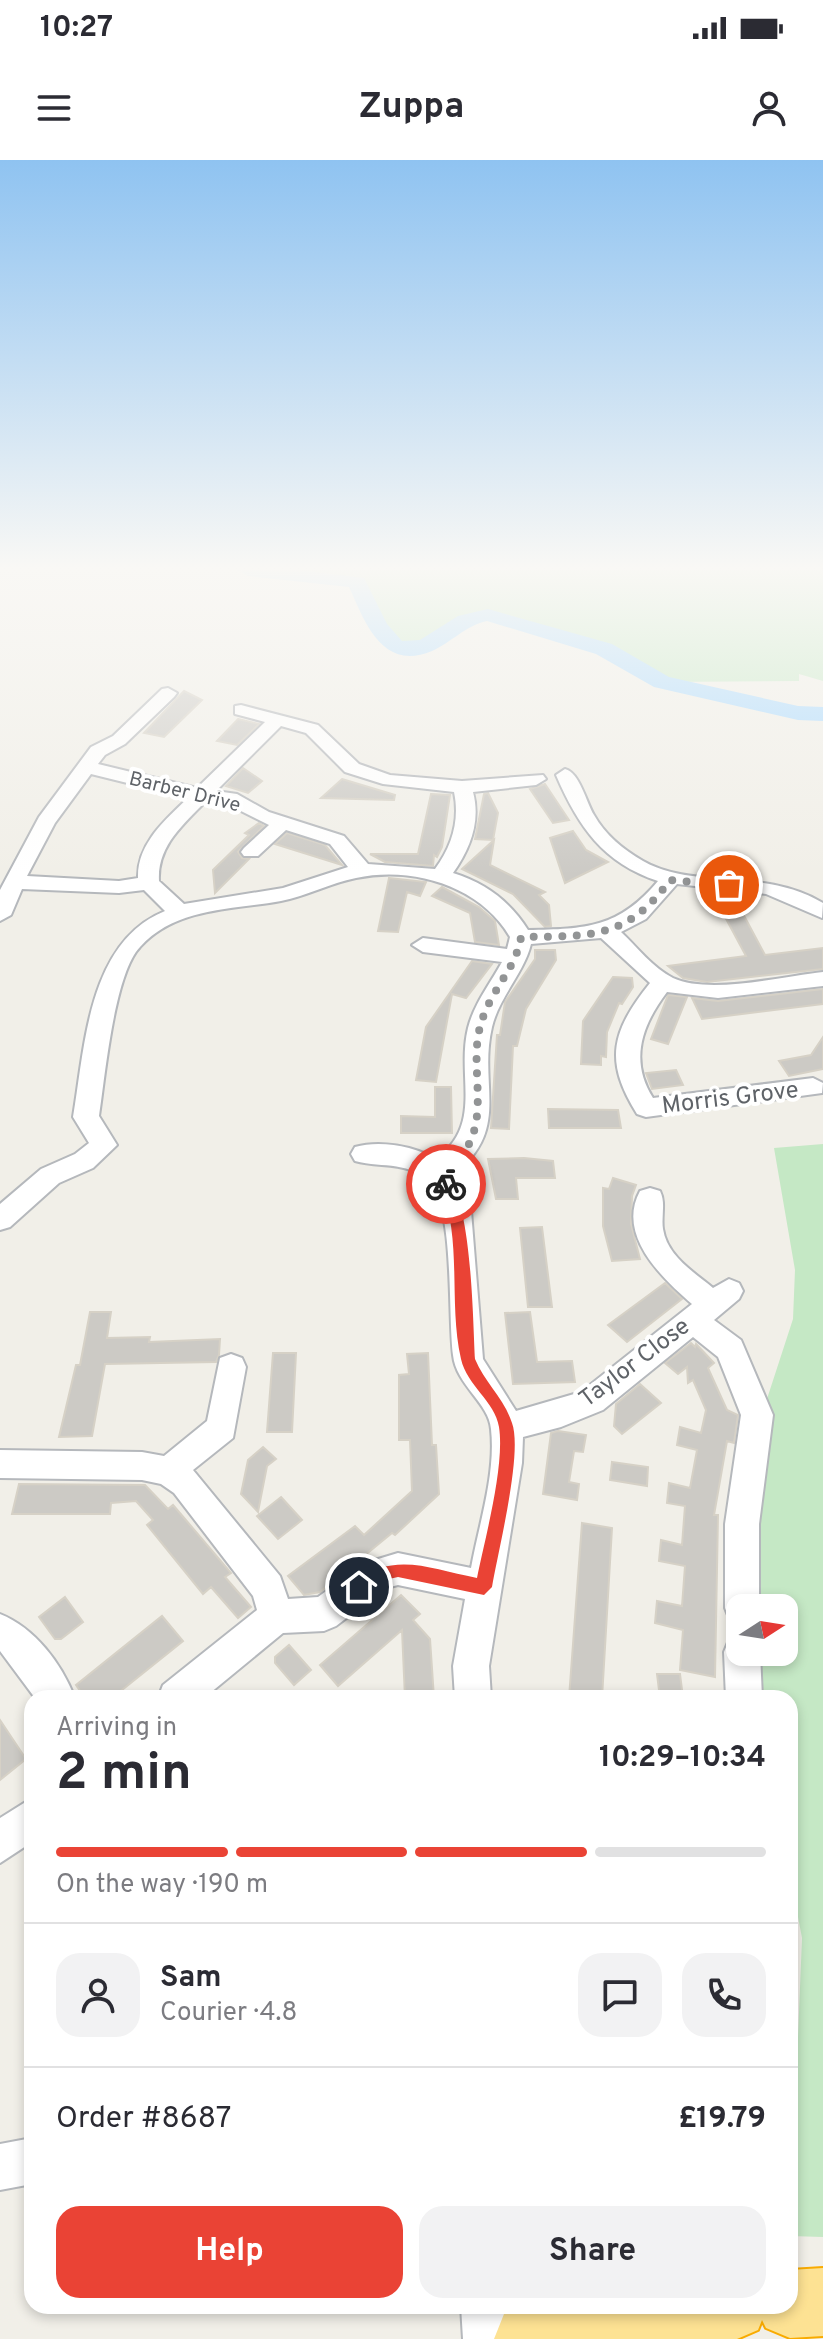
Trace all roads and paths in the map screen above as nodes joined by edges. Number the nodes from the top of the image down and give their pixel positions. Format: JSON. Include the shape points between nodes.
{"nodes":[{"id":1,"x":168,"y":693,"type":"dead end"},
{"id":2,"x":241,"y":710,"type":"dead end"},
{"id":3,"x":279,"y":718,"type":"junction"},
{"id":4,"x":85,"y":767,"type":"junction"},
{"id":5,"x":565,"y":775,"type":"dead end"},
{"id":6,"x":536,"y":779,"type":"dead end"},
{"id":7,"x":462,"y":787,"type":"junction"},
{"id":8,"x":200,"y":795,"type":"junction"},
{"id":9,"x":282,"y":823,"type":"junction"},
{"id":10,"x":253,"y":853,"type":"dead end"},
{"id":11,"x":362,"y":870,"type":"junction"},
{"id":12,"x":440,"y":876,"type":"junction"},
{"id":13,"x":670,"y":880,"type":"junction"},
{"id":14,"x":14,"y":882,"type":"junction"},
{"id":15,"x":149,"y":883,"type":"junction"},
{"id":16,"x":177,"y":910,"type":"junction"},
{"id":17,"x":822,"y":912,"type":"edge"},
{"id":18,"x":0,"y":915,"type":"edge"},
{"id":19,"x":608,"y":932,"type":"junction"},
{"id":20,"x":423,"y":943,"type":"dead end"},
{"id":21,"x":519,"y":947,"type":"junction"},
{"id":22,"x":823,"y":979,"type":"edge"},
{"id":23,"x":663,"y":982,"type":"junction"},
{"id":24,"x":813,"y":1087,"type":"dead end"},
{"id":25,"x":364,"y":1154,"type":"dead end"},
{"id":26,"x":437,"y":1173,"type":"junction"},
{"id":27,"x":650,"y":1198,"type":"dead end"},
{"id":28,"x":0,"y":1220,"type":"edge"},
{"id":29,"x":711,"y":1305,"type":"junction"},
{"id":30,"x":231,"y":1367,"type":"dead end"},
{"id":31,"x":507,"y":1427,"type":"junction"},
{"id":32,"x":0,"y":1464,"type":"edge"},
{"id":33,"x":169,"y":1471,"type":"junction"},
{"id":34,"x":484,"y":1587,"type":"junction"},
{"id":35,"x":742,"y":1594,"type":"edge"},
{"id":36,"x":276,"y":1616,"type":"junction"},
{"id":37,"x":0,"y":1631,"type":"edge"},
{"id":38,"x":743,"y":1666,"type":"edge"},
{"id":39,"x":51,"y":1690,"type":"edge"},
{"id":40,"x":186,"y":1690,"type":"edge"},
{"id":41,"x":472,"y":1690,"type":"edge"},
{"id":42,"x":744,"y":1690,"type":"edge"},
{"id":43,"x":24,"y":1824,"type":"edge"},
{"id":44,"x":0,"y":1843,"type":"edge"},
{"id":45,"x":24,"y":2162,"type":"edge"},
{"id":46,"x":0,"y":2167,"type":"edge"},
{"id":47,"x":823,"y":2302,"type":"edge"},
{"id":48,"x":798,"y":2304,"type":"edge"},
{"id":49,"x":485,"y":2314,"type":"edge"},
{"id":50,"x":519,"y":2314,"type":"edge"},
{"id":51,"x":597,"y":2315,"type":"edge"},
{"id":52,"x":487,"y":2339,"type":"edge"},
{"id":53,"x":521,"y":2339,"type":"edge"},
{"id":54,"x":529,"y":2339,"type":"edge"}],
"edges":[{"from":1,"to":4,"type":"street","name":"Barber Drive"},
{"from":2,"to":3,"type":"street"},
{"from":3,"to":7,"type":"street","via":[[312,729],[352,768]]},
{"from":3,"to":8,"type":"street"},
{"from":4,"to":8,"type":"street","name":"Barber Drive"},
{"from":4,"to":14,"type":"street","name":"Barber Drive"},
{"from":5,"to":13,"type":"street","via":[[591,828],[615,853]]},
{"from":6,"to":7,"type":"street"},
{"from":7,"to":12,"type":"street","via":[[467,802],[460,852]]},
{"from":8,"to":9,"type":"street","name":"Barber Drive","via":[[230,798]]},
{"from":8,"to":15,"type":"street","via":[[163,833],[148,865]]},
{"from":9,"to":10,"type":"street","name":"Barber Drive"},
{"from":9,"to":11,"type":"street","name":"Barber Drive","via":[[337,840]]},
{"from":11,"to":12,"type":"street"},
{"from":11,"to":16,"type":"street","via":[[286,893]]},
{"from":12,"to":21,"type":"street","via":[[505,910]]},
{"from":13,"to":17,"type":"street","via":[[758,887],[794,896]]},
{"from":13,"to":19,"type":"street","via":[[650,908]]},
{"from":14,"to":15,"type":"street","via":[[119,887]]},
{"from":14,"to":18,"type":"street","name":"Barber Drive"},
{"from":15,"to":16,"type":"street"},
{"from":16,"to":28,"type":"street","via":[[129,944],[115,971],[86,1117],[104,1145],[50,1176]]},
{"from":19,"to":21,"type":"street"},
{"from":19,"to":23,"type":"street"},
{"from":20,"to":21,"type":"street"},
{"from":21,"to":26,"type":"street","via":[[491,993],[479,1029],[476,1124],[468,1147]]},
{"from":22,"to":23,"type":"street","via":[[697,990]]},
{"from":23,"to":24,"type":"street","name":"Morris Grove","via":[[638,1012],[628,1040],[628,1084],[646,1108]]},
{"from":25,"to":26,"type":"street","via":[[414,1158]]},
{"from":26,"to":31,"type":"street","via":[[451,1191],[457,1211],[468,1359]]},
{"from":27,"to":29,"type":"street","name":"Taylor Close","via":[[649,1231],[665,1264]]},
{"from":29,"to":31,"type":"street","name":"Taylor Close","via":[[592,1401]]},
{"from":29,"to":35,"type":"street","via":[[757,1415],[742,1524]]},
{"from":30,"to":33,"type":"street","via":[[222,1428]]},
{"from":31,"to":34,"type":"street","via":[[506,1463]]},
{"from":32,"to":33,"type":"street"},
{"from":33,"to":36,"type":"street","via":[[185,1483],[268,1588]]},
{"from":34,"to":36,"type":"street","via":[[398,1569],[377,1574],[324,1614]]},
{"from":34,"to":41,"type":"street","via":[[471,1666]]},
{"from":36,"to":40,"type":"street"},
{"from":37,"to":39,"type":"street","via":[[7,1632]]},
{"from":38,"to":42,"type":"street"},
{"from":43,"to":44,"type":"street"},
{"from":45,"to":46,"type":"street"},
{"from":47,"to":48,"type":"highway"},
{"from":49,"to":52,"type":"street"},
{"from":50,"to":53,"type":"street"},
{"from":51,"to":54,"type":"highway"}]}
